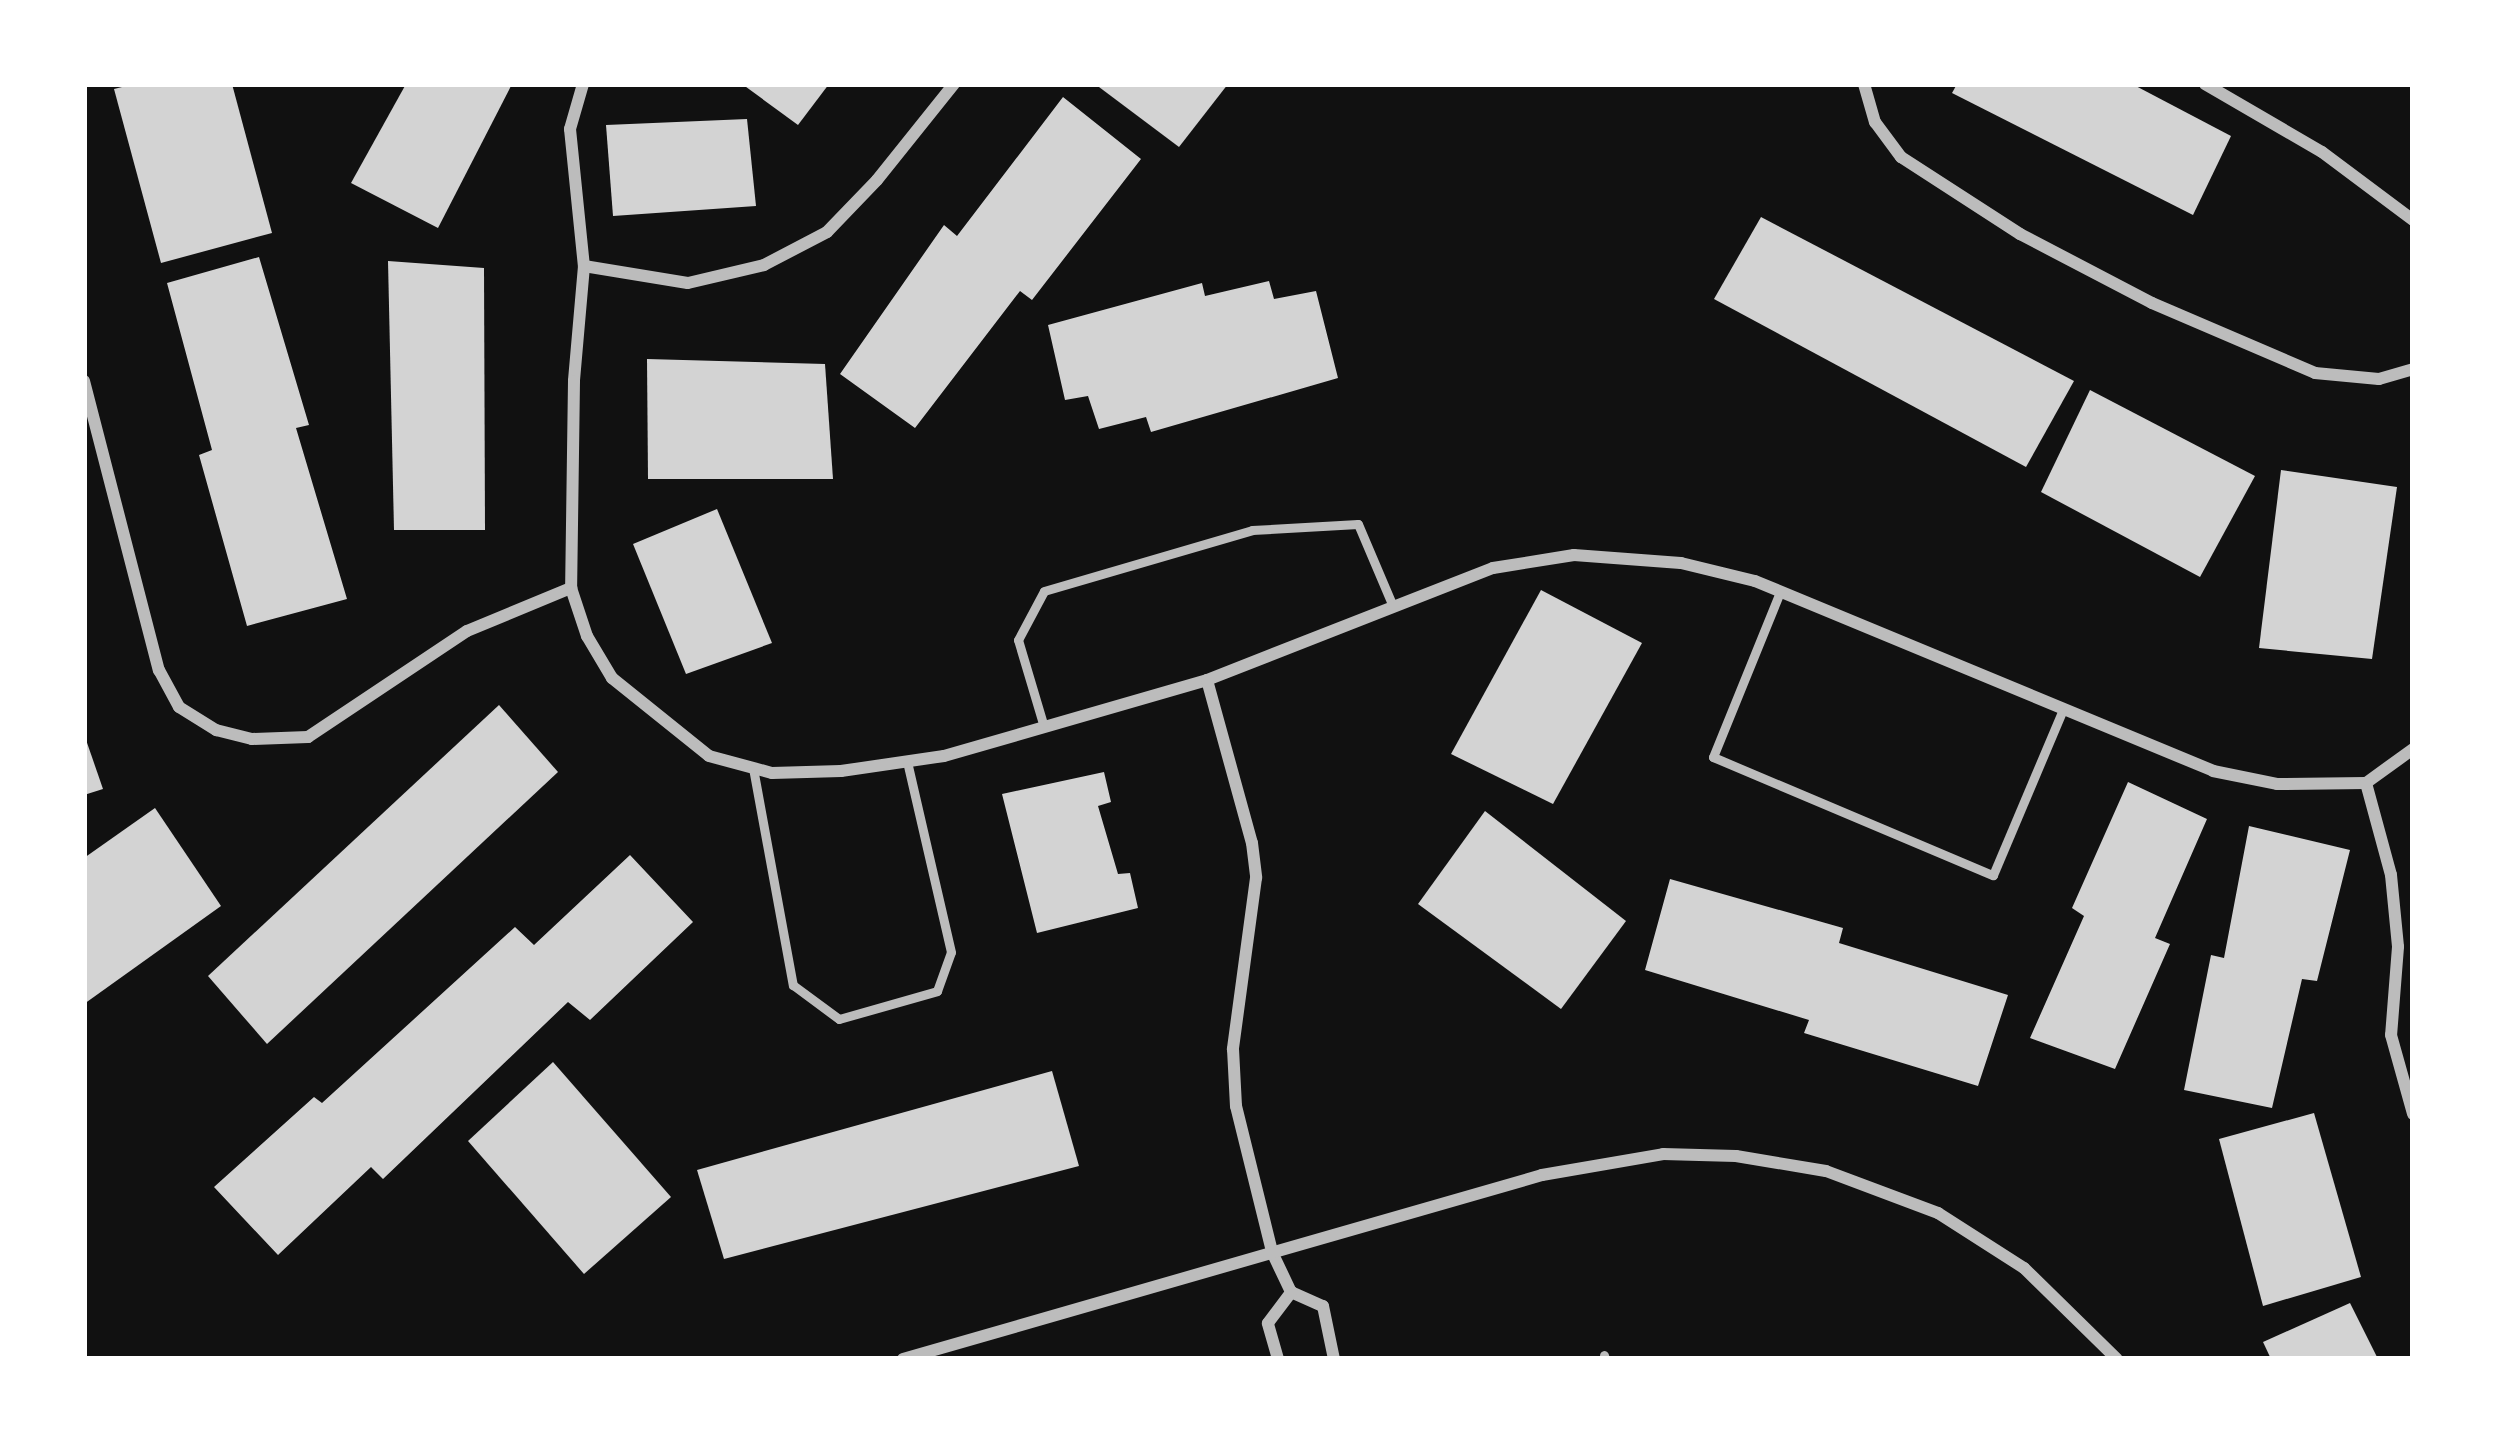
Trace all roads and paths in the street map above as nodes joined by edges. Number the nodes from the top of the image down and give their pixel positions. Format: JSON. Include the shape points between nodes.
{"nodes":[{"id":1,"x":583,"y":84,"type":"edge"},
{"id":2,"x":954,"y":84,"type":"edge"},
{"id":3,"x":1864,"y":84,"type":"edge"},
{"id":4,"x":2205,"y":84,"type":"edge"},
{"id":5,"x":2413,"y":220,"type":"edge"},
{"id":6,"x":584,"y":266,"type":"junction"},
{"id":7,"x":2413,"y":369,"type":"edge"},
{"id":8,"x":84,"y":381,"type":"edge"},
{"id":9,"x":571,"y":588,"type":"junction"},
{"id":10,"x":1780,"y":592,"type":"junction"},
{"id":11,"x":1392,"y":604,"type":"junction"},
{"id":12,"x":1207,"y":680,"type":"junction"},
{"id":13,"x":2063,"y":709,"type":"junction"},
{"id":14,"x":1044,"y":727,"type":"junction"},
{"id":15,"x":2413,"y":748,"type":"edge"},
{"id":16,"x":907,"y":761,"type":"junction"},
{"id":17,"x":753,"y":768,"type":"junction"},
{"id":18,"x":2366,"y":783,"type":"junction"},
{"id":19,"x":2413,"y":1114,"type":"edge"},
{"id":20,"x":1272,"y":1252,"type":"junction"},
{"id":21,"x":1292,"y":1292,"type":"junction"},
{"id":22,"x":903,"y":1359,"type":"edge"},
{"id":23,"x":1277,"y":1359,"type":"edge"},
{"id":24,"x":1334,"y":1359,"type":"edge"},
{"id":25,"x":2117,"y":1359,"type":"edge"}],
"edges":[{"from":1,"to":6,"type":"street","via":[[570,129]]},
{"from":2,"to":6,"type":"street","via":[[827,232],[764,265],[688,283]]},
{"from":3,"to":7,"type":"street","via":[[1875,122],[1901,157],[2020,234],[2152,303],[2315,374],[2379,380]]},
{"from":4,"to":5,"type":"street","via":[[2323,152]]},
{"from":6,"to":9,"type":"street"},
{"from":8,"to":9,"type":"street","via":[[160,670],[179,707],[215,730],[252,739],[308,737],[466,631]]},
{"from":9,"to":17,"type":"street","via":[[612,678],[710,756]]},
{"from":10,"to":11,"type":"street","via":[[1681,562],[1574,555],[1493,568]]},
{"from":10,"to":13,"type":"street"},
{"from":10,"to":13,"type":"lane","via":[[1713,757],[1993,875]]},
{"from":11,"to":12,"type":"street"},
{"from":11,"to":14,"type":"lane","via":[[1358,524],[1252,530],[1044,591],[1018,640]]},
{"from":12,"to":14,"type":"street"},
{"from":12,"to":20,"type":"street","via":[[1256,878],[1233,1049],[1236,1106]]},
{"from":13,"to":18,"type":"street","via":[[2213,771],[2277,784]]},
{"from":14,"to":16,"type":"street"},
{"from":15,"to":18,"type":"street"},
{"from":16,"to":17,"type":"street","via":[[842,771]]},
{"from":16,"to":17,"type":"lane","via":[[951,952],[937,991],[839,1019],[794,985]]},
{"from":18,"to":19,"type":"street","via":[[2391,874],[2398,947],[2391,1035]]},
{"from":20,"to":21,"type":"street"},
{"from":20,"to":22,"type":"street"},
{"from":20,"to":25,"type":"street","via":[[1542,1175],[1663,1154],[1736,1156],[1826,1171],[1938,1213],[2024,1268]]},
{"from":21,"to":23,"type":"street","via":[[1268,1323]]},
{"from":21,"to":24,"type":"street","via":[[1323,1306]]}]}
